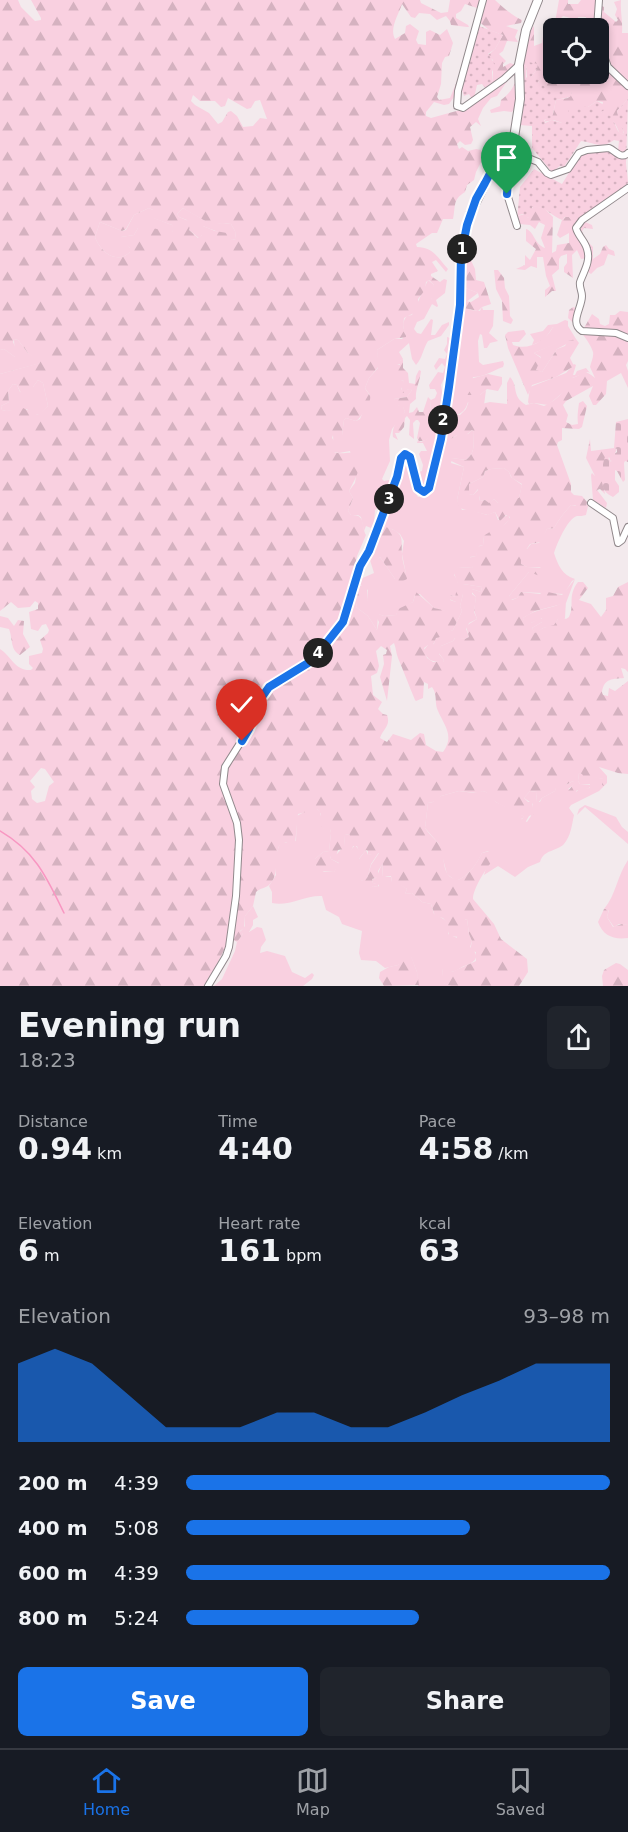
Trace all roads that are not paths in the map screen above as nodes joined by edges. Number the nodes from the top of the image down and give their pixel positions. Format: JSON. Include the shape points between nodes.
{"nodes":[{"id":1,"x":483,"y":0,"type":"edge"},
{"id":2,"x":537,"y":0,"type":"edge"},
{"id":3,"x":599,"y":0,"type":"edge"},
{"id":4,"x":598,"y":18,"type":"edge"},
{"id":5,"x":519,"y":65,"type":"junction"},
{"id":6,"x":609,"y":68,"type":"edge"},
{"id":7,"x":628,"y":86,"type":"edge"},
{"id":8,"x":513,"y":144,"type":"junction"},
{"id":9,"x":516,"y":153,"type":"junction"},
{"id":10,"x":628,"y":153,"type":"edge"},
{"id":11,"x":628,"y":188,"type":"edge"},
{"id":12,"x":470,"y":214,"type":"joint"},
{"id":13,"x":517,"y":226,"type":"dead end"},
{"id":14,"x":628,"y":338,"type":"edge"},
{"id":15,"x":591,"y":502,"type":"dead end"},
{"id":16,"x":628,"y":527,"type":"edge"},
{"id":17,"x":208,"y":986,"type":"edge"}],
"edges":[{"from":1,"to":5,"type":"street","via":[[464,65],[458,106],[463,108]]},
{"from":2,"to":5,"type":"street"},
{"from":3,"to":4,"type":"street"},
{"from":5,"to":8,"type":"street"},
{"from":6,"to":7,"type":"street"},
{"from":8,"to":9,"type":"street"},
{"from":8,"to":12,"type":"street","via":[[494,166]]},
{"from":9,"to":10,"type":"street","via":[[538,162],[551,174],[568,170],[579,153],[587,150],[609,148],[620,156]]},
{"from":9,"to":13,"type":"street","via":[[507,194]]},
{"from":11,"to":14,"type":"street","via":[[576,228],[588,259],[580,283],[582,296],[576,323],[582,331],[616,333]]},
{"from":12,"to":17,"type":"street","via":[[461,255],[460,305],[449,387],[429,488],[424,492],[418,488],[410,457],[405,454],[360,566],[343,622],[313,660],[269,687],[223,773],[238,831],[238,869],[231,939]]},
{"from":15,"to":16,"type":"street","via":[[614,518],[618,543]]}]}
